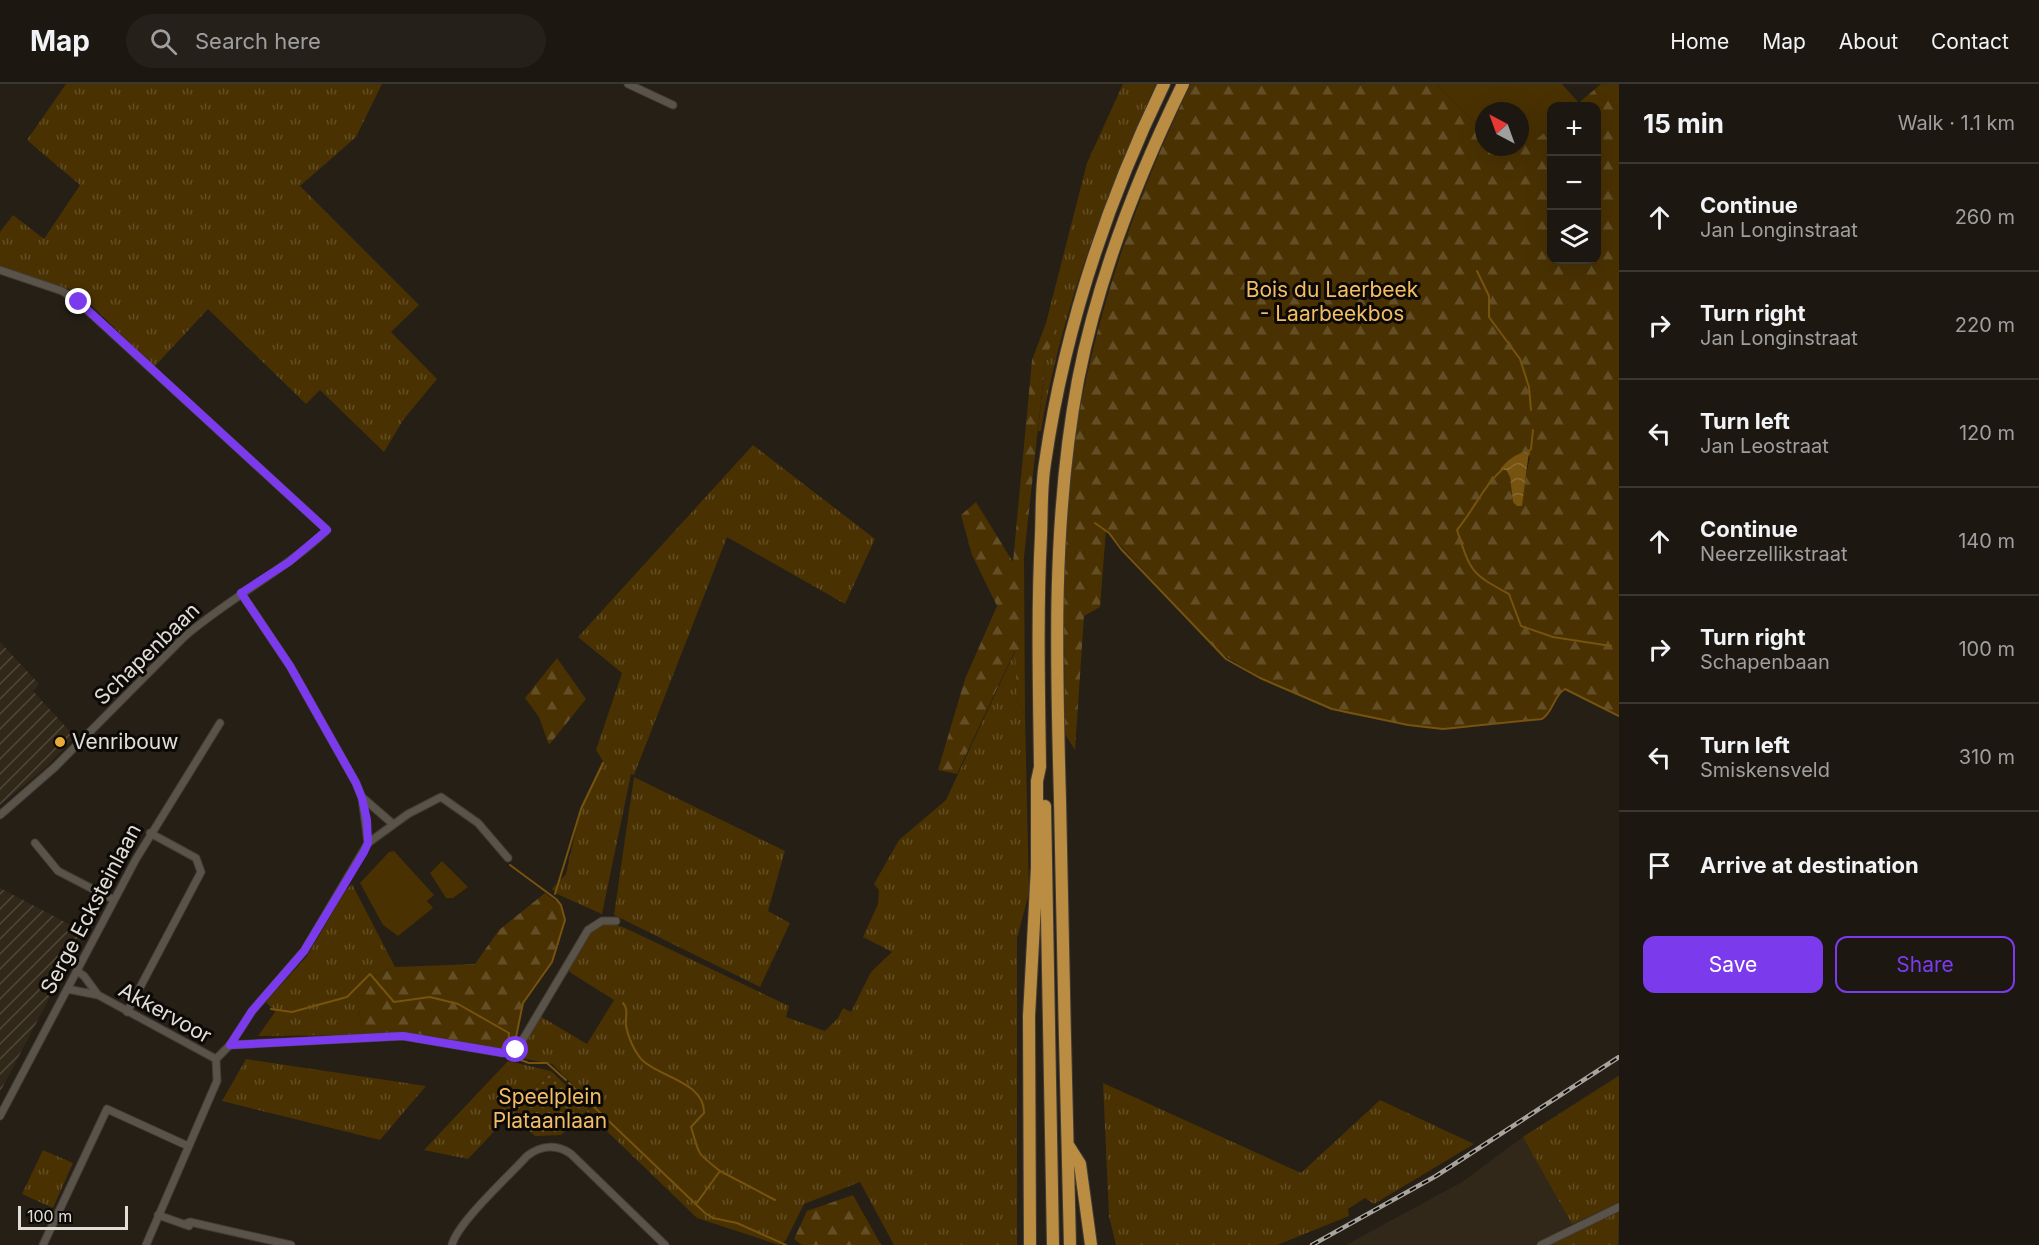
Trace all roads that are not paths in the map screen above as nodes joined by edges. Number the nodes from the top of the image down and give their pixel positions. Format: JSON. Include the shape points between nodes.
{"nodes":[{"id":1,"x":628,"y":84,"type":"edge"},
{"id":2,"x":1164,"y":84,"type":"edge"},
{"id":3,"x":1183,"y":84,"type":"edge"},
{"id":4,"x":673,"y":105,"type":"dead end"},
{"id":5,"x":0,"y":270,"type":"edge"},
{"id":6,"x":241,"y":593,"type":"junction"},
{"id":7,"x":220,"y":723,"type":"dead end"},
{"id":8,"x":1040,"y":767,"type":"junction"},
{"id":9,"x":362,"y":798,"type":"junction"},
{"id":10,"x":0,"y":815,"type":"edge"},
{"id":11,"x":393,"y":824,"type":"junction"},
{"id":12,"x":150,"y":833,"type":"junction"},
{"id":13,"x":35,"y":843,"type":"dead end"},
{"id":14,"x":368,"y":843,"type":"junction"},
{"id":15,"x":508,"y":858,"type":"dead end"},
{"id":16,"x":114,"y":900,"type":"junction"},
{"id":17,"x":616,"y":921,"type":"dead end"},
{"id":18,"x":77,"y":971,"type":"junction"},
{"id":19,"x":67,"y":989,"type":"junction"},
{"id":20,"x":98,"y":995,"type":"junction"},
{"id":21,"x":127,"y":1012,"type":"junction"},
{"id":22,"x":230,"y":1045,"type":"junction"},
{"id":23,"x":216,"y":1059,"type":"junction"},
{"id":24,"x":0,"y":1116,"type":"edge"},
{"id":25,"x":1068,"y":1145,"type":"junction"},
{"id":26,"x":188,"y":1146,"type":"junction"},
{"id":27,"x":1619,"y":1207,"type":"edge"},
{"id":28,"x":158,"y":1215,"type":"junction"},
{"id":29,"x":662,"y":1244,"type":"edge"},
{"id":30,"x":43,"y":1245,"type":"edge"},
{"id":31,"x":146,"y":1245,"type":"edge"},
{"id":32,"x":291,"y":1245,"type":"edge"},
{"id":33,"x":452,"y":1245,"type":"edge"},
{"id":34,"x":1030,"y":1245,"type":"edge"},
{"id":35,"x":1053,"y":1245,"type":"edge"},
{"id":36,"x":1070,"y":1245,"type":"edge"},
{"id":37,"x":1091,"y":1245,"type":"edge"},
{"id":38,"x":1541,"y":1245,"type":"edge"}],
"edges":[{"from":1,"to":4,"type":"street"},
{"from":2,"to":8,"type":"highway","via":[[1106,218],[1075,316],[1044,465]]},
{"from":3,"to":25,"type":"highway","via":[[1141,176],[1105,276],[1081,368],[1064,465],[1058,563],[1058,734]]},
{"from":5,"to":6,"type":"street","name":"Schapenbaan","via":[[62,291],[76,300],[327,530],[289,562]]},
{"from":6,"to":9,"type":"street","via":[[290,666]]},
{"from":6,"to":10,"type":"street","name":"Schapenbaan","via":[[184,637],[55,767]]},
{"from":7,"to":12,"type":"street","name":"Serge Ecksteinlaan"},
{"from":8,"to":34,"type":"highway","via":[[1029,1016]]},
{"from":8,"to":35,"type":"highway","via":[[1044,780]]},
{"from":9,"to":11,"type":"street"},
{"from":9,"to":14,"type":"street"},
{"from":11,"to":14,"type":"street"},
{"from":11,"to":15,"type":"street","via":[[441,797],[478,823]]},
{"from":12,"to":16,"type":"street","name":"Serge Ecksteinlaan"},
{"from":12,"to":21,"type":"street","via":[[196,858],[201,872]]},
{"from":13,"to":16,"type":"street","via":[[58,871]]},
{"from":14,"to":22,"type":"street","via":[[304,951],[252,1011]]},
{"from":16,"to":18,"type":"street","name":"Serge Ecksteinlaan"},
{"from":17,"to":22,"type":"street","via":[[602,921],[588,930],[513,1052],[484,1051],[403,1036]]},
{"from":18,"to":19,"type":"street","name":"Serge Ecksteinlaan"},
{"from":18,"to":20,"type":"street","name":"Akkervoor"},
{"from":19,"to":20,"type":"street","name":"Akkervoor"},
{"from":19,"to":24,"type":"street","name":"Serge Ecksteinlaan"},
{"from":20,"to":21,"type":"street","name":"Akkervoor"},
{"from":21,"to":23,"type":"street","name":"Akkervoor"},
{"from":22,"to":23,"type":"street"},
{"from":23,"to":26,"type":"street","via":[[217,1081]]},
{"from":25,"to":36,"type":"highway"},
{"from":25,"to":37,"type":"highway","via":[[1080,1164]]},
{"from":26,"to":28,"type":"street"},
{"from":26,"to":30,"type":"street","via":[[107,1109]]},
{"from":27,"to":38,"type":"street"},
{"from":28,"to":31,"type":"street"},
{"from":28,"to":32,"type":"street"},
{"from":29,"to":33,"type":"street","via":[[571,1154],[550,1146],[526,1156],[465,1223]]}]}
